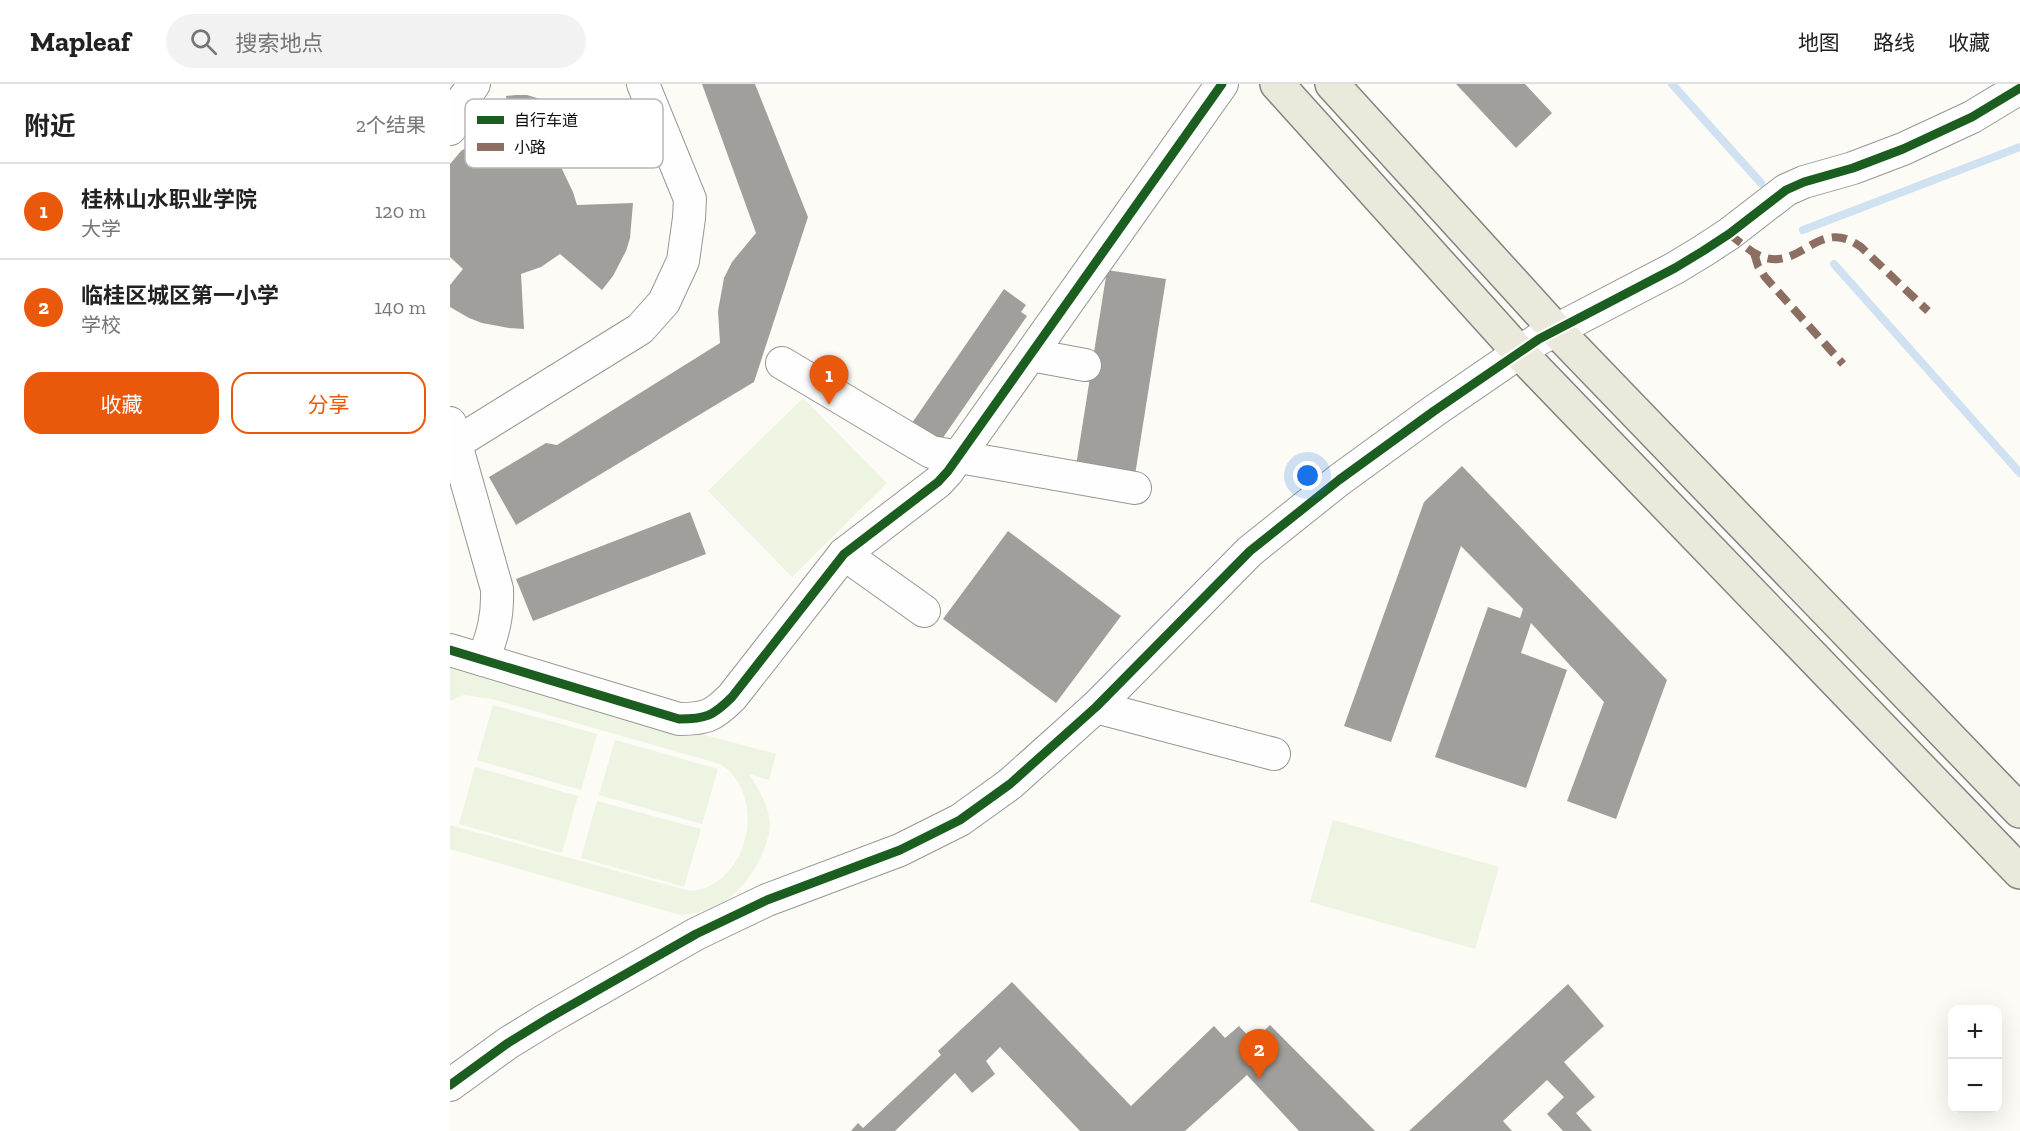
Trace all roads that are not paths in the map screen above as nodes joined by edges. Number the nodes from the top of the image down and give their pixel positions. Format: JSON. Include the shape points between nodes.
{"nodes":[{"id":1,"x":474,"y":84,"type":"edge"},
{"id":2,"x":643,"y":84,"type":"edge"},
{"id":3,"x":1222,"y":84,"type":"edge"},
{"id":4,"x":1277,"y":84,"type":"edge"},
{"id":5,"x":1332,"y":84,"type":"edge"},
{"id":6,"x":2020,"y":88,"type":"edge"},
{"id":7,"x":649,"y":99,"type":"edge"},
{"id":8,"x":450,"y":129,"type":"edge"},
{"id":9,"x":663,"y":133,"type":"edge"},
{"id":10,"x":1556,"y":330,"type":"junction"},
{"id":11,"x":1520,"y":352,"type":"junction"},
{"id":12,"x":1030,"y":355,"type":"junction"},
{"id":13,"x":782,"y":363,"type":"dead end"},
{"id":14,"x":1085,"y":365,"type":"dead end"},
{"id":15,"x":453,"y":433,"type":"edge"},
{"id":16,"x":958,"y":458,"type":"junction"},
{"id":17,"x":1136,"y":488,"type":"dead end"},
{"id":18,"x":844,"y":554,"type":"junction"},
{"id":19,"x":924,"y":611,"type":"dead end"},
{"id":20,"x":450,"y":650,"type":"edge"},
{"id":21,"x":483,"y":660,"type":"junction"},
{"id":22,"x":1095,"y":707,"type":"junction"},
{"id":23,"x":1274,"y":754,"type":"dead end"},
{"id":24,"x":2020,"y":811,"type":"edge"},
{"id":25,"x":2020,"y":872,"type":"edge"},
{"id":26,"x":450,"y":1085,"type":"edge"}],
"edges":[{"from":1,"to":8,"type":"street"},
{"from":2,"to":7,"type":"street"},
{"from":3,"to":12,"type":"street"},
{"from":4,"to":11,"type":"main road"},
{"from":5,"to":10,"type":"main road"},
{"from":6,"to":10,"type":"street","via":[[1972,117],[1904,149],[1786,190],[1703,251]]},
{"from":9,"to":15,"type":"street","via":[[690,199],[682,261],[664,302],[640,329]]},
{"from":10,"to":11,"type":"street"},
{"from":10,"to":24,"type":"main road"},
{"from":11,"to":22,"type":"street","via":[[1284,522],[1224,576]]},
{"from":11,"to":25,"type":"main road"},
{"from":12,"to":14,"type":"street"},
{"from":12,"to":16,"type":"street"},
{"from":13,"to":16,"type":"street","via":[[931,452]]},
{"from":15,"to":21,"type":"street","via":[[497,589],[495,629]]},
{"from":16,"to":17,"type":"street"},
{"from":16,"to":18,"type":"street","via":[[938,482]]},
{"from":18,"to":19,"type":"street"},
{"from":18,"to":21,"type":"street","via":[[732,697],[716,713],[699,719],[679,718]]},
{"from":20,"to":21,"type":"street"},
{"from":22,"to":23,"type":"street"},
{"from":22,"to":26,"type":"street","via":[[1010,784],[960,820],[900,850],[767,900],[696,934],[547,1019]]}]}
